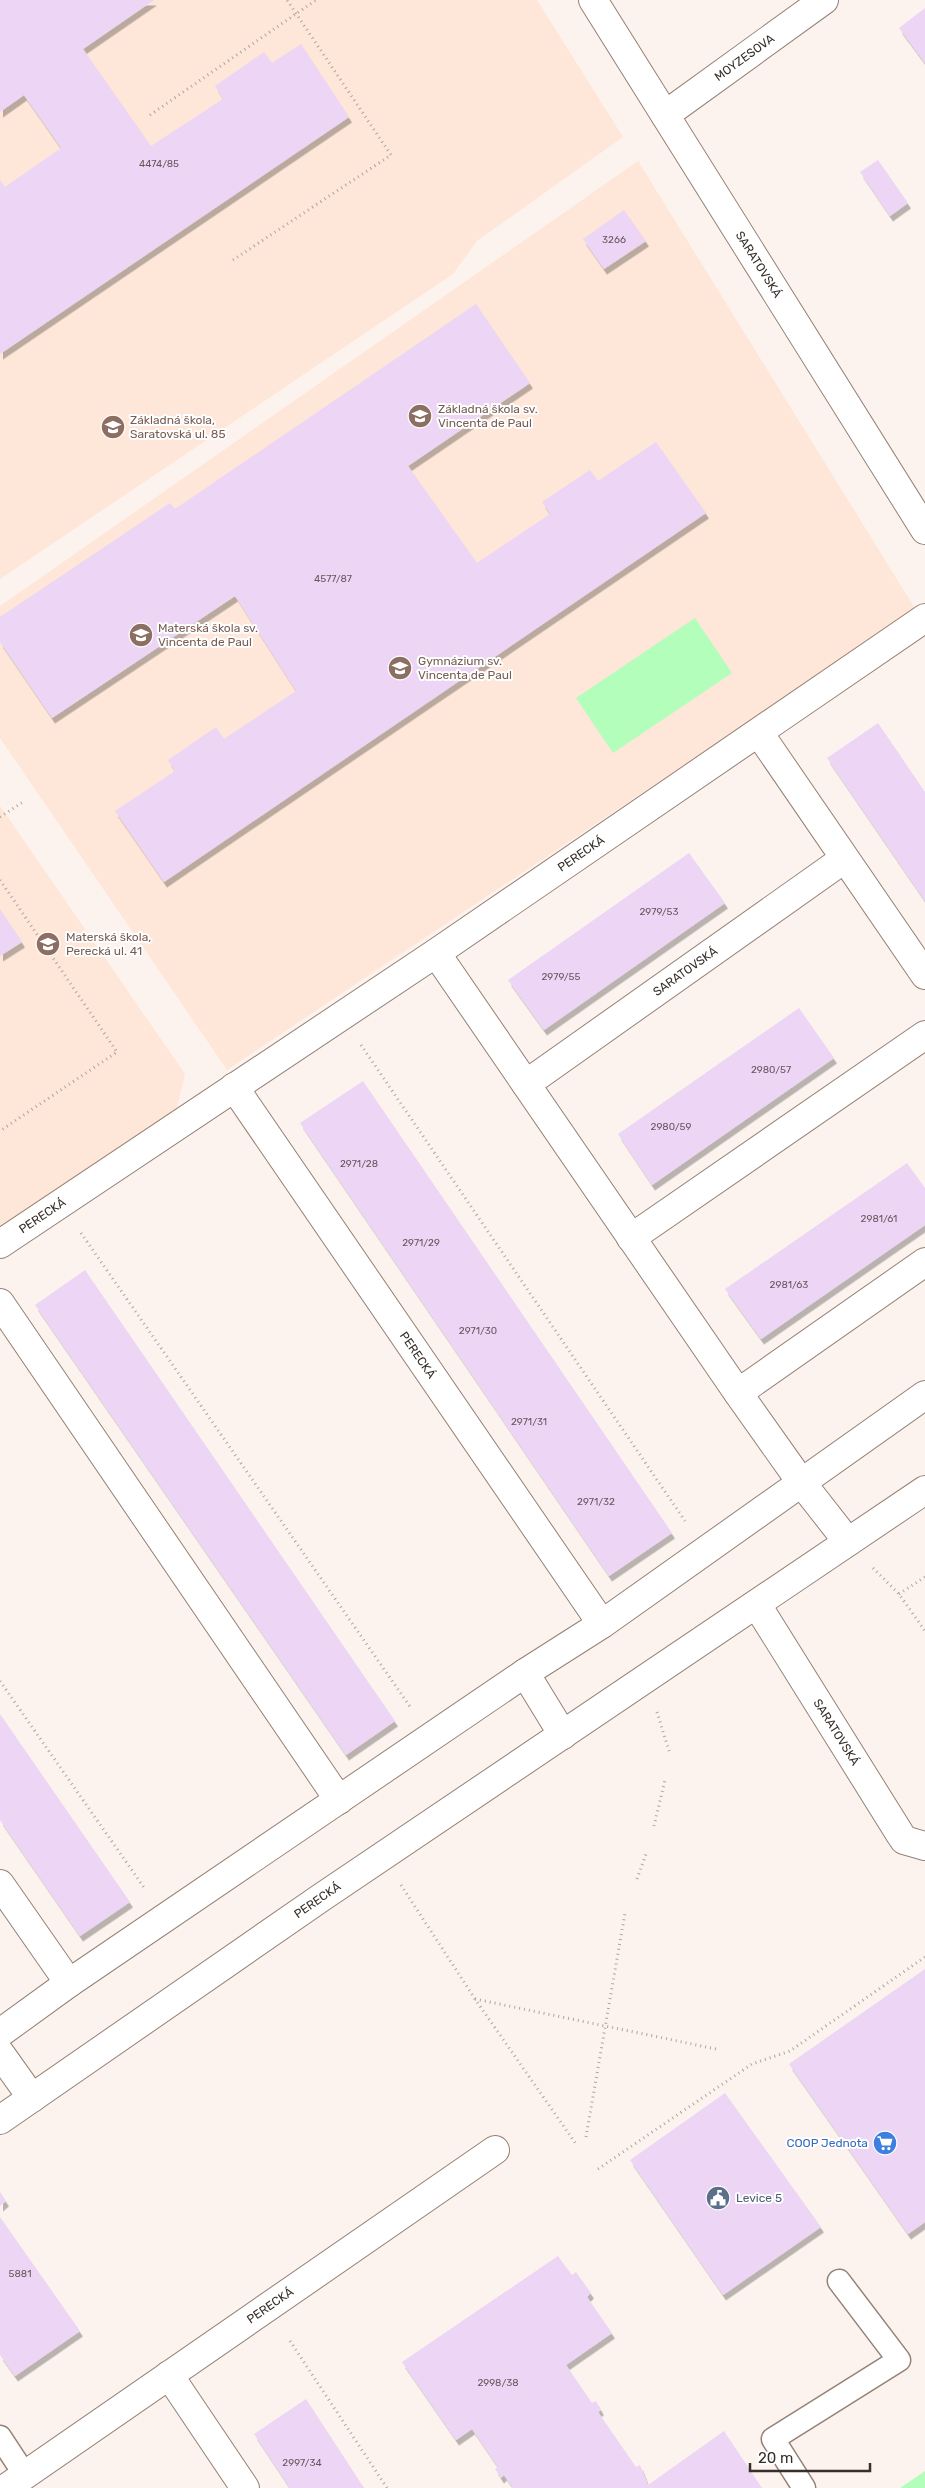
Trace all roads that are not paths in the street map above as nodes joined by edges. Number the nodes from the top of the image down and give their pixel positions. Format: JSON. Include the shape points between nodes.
{"nodes":[{"id":1,"x":593,"y":0,"type":"edge"},
{"id":2,"x":824,"y":0,"type":"edge"},
{"id":3,"x":664,"y":115,"type":"junction"},
{"id":4,"x":925,"y":530,"type":"edge"},
{"id":5,"x":925,"y":618,"type":"edge"},
{"id":6,"x":759,"y":733,"type":"junction"},
{"id":7,"x":844,"y":859,"type":"junction"},
{"id":8,"x":436,"y":953,"type":"junction"},
{"id":9,"x":925,"y":975,"type":"edge"},
{"id":10,"x":925,"y":1035,"type":"edge"},
{"id":11,"x":526,"y":1084,"type":"junction"},
{"id":12,"x":234,"y":1087,"type":"junction"},
{"id":13,"x":631,"y":1238,"type":"junction"},
{"id":14,"x":0,"y":1244,"type":"edge"},
{"id":15,"x":925,"y":1262,"type":"edge"},
{"id":16,"x":0,"y":1303,"type":"edge"},
{"id":17,"x":738,"y":1393,"type":"junction"},
{"id":18,"x":925,"y":1394,"type":"edge"},
{"id":19,"x":801,"y":1482,"type":"junction"},
{"id":20,"x":925,"y":1490,"type":"edge"},
{"id":21,"x":848,"y":1542,"type":"junction"},
{"id":22,"x":757,"y":1606,"type":"junction"},
{"id":23,"x":602,"y":1624,"type":"junction"},
{"id":24,"x":525,"y":1673,"type":"junction"},
{"id":25,"x":563,"y":1735,"type":"junction"},
{"id":26,"x":339,"y":1800,"type":"junction"},
{"id":27,"x":925,"y":1846,"type":"edge"},
{"id":28,"x":0,"y":1884,"type":"edge"},
{"id":29,"x":69,"y":1982,"type":"junction"},
{"id":30,"x":0,"y":2033,"type":"edge"},
{"id":31,"x":0,"y":2054,"type":"edge"},
{"id":32,"x":32,"y":2098,"type":"junction"},
{"id":33,"x":0,"y":2120,"type":"edge"},
{"id":34,"x":495,"y":2150,"type":"dead end"},
{"id":35,"x":839,"y":2281,"type":"dead end"},
{"id":36,"x":169,"y":2375,"type":"junction"},
{"id":37,"x":0,"y":2437,"type":"edge"},
{"id":38,"x":16,"y":2481,"type":"edge"},
{"id":39,"x":245,"y":2488,"type":"edge"},
{"id":40,"x":804,"y":2488,"type":"edge"}],
"edges":[{"from":1,"to":3,"type":"street","name":"SARATOVSKÁ"},
{"from":2,"to":3,"type":"street","name":"MOYZESOVA"},
{"from":3,"to":4,"type":"street","name":"SARATOVSKÁ"},
{"from":5,"to":6,"type":"street","name":"PERECKÁ"},
{"from":6,"to":7,"type":"street"},
{"from":6,"to":8,"type":"street","name":"PERECKÁ"},
{"from":7,"to":9,"type":"street"},
{"from":7,"to":11,"type":"street","name":"SARATOVSKÁ"},
{"from":8,"to":11,"type":"street"},
{"from":8,"to":12,"type":"street","name":"PERECKÁ"},
{"from":10,"to":13,"type":"street"},
{"from":11,"to":13,"type":"street"},
{"from":12,"to":14,"type":"street","name":"PERECKÁ"},
{"from":12,"to":23,"type":"street","name":"PERECKÁ"},
{"from":13,"to":17,"type":"street"},
{"from":15,"to":17,"type":"street"},
{"from":16,"to":26,"type":"street"},
{"from":17,"to":19,"type":"street"},
{"from":18,"to":19,"type":"street"},
{"from":19,"to":21,"type":"street"},
{"from":19,"to":23,"type":"street"},
{"from":20,"to":21,"type":"street"},
{"from":21,"to":22,"type":"street"},
{"from":22,"to":25,"type":"street","name":"PERECKÁ"},
{"from":22,"to":27,"type":"street","name":"SARATOVSKÁ","via":[[904,1840]]},
{"from":23,"to":24,"type":"street"},
{"from":24,"to":25,"type":"street"},
{"from":24,"to":26,"type":"street"},
{"from":25,"to":32,"type":"street","name":"PERECKÁ"},
{"from":26,"to":29,"type":"street"},
{"from":28,"to":29,"type":"street"},
{"from":29,"to":30,"type":"street"},
{"from":31,"to":32,"type":"street"},
{"from":32,"to":33,"type":"street","name":"PERECKÁ"},
{"from":34,"to":36,"type":"street","name":"PERECKÁ"},
{"from":35,"to":40,"type":"lane","via":[[899,2360],[773,2439]]},
{"from":36,"to":38,"type":"street","name":"PERECKÁ"},
{"from":36,"to":39,"type":"street"},
{"from":37,"to":38,"type":"lane"}]}
